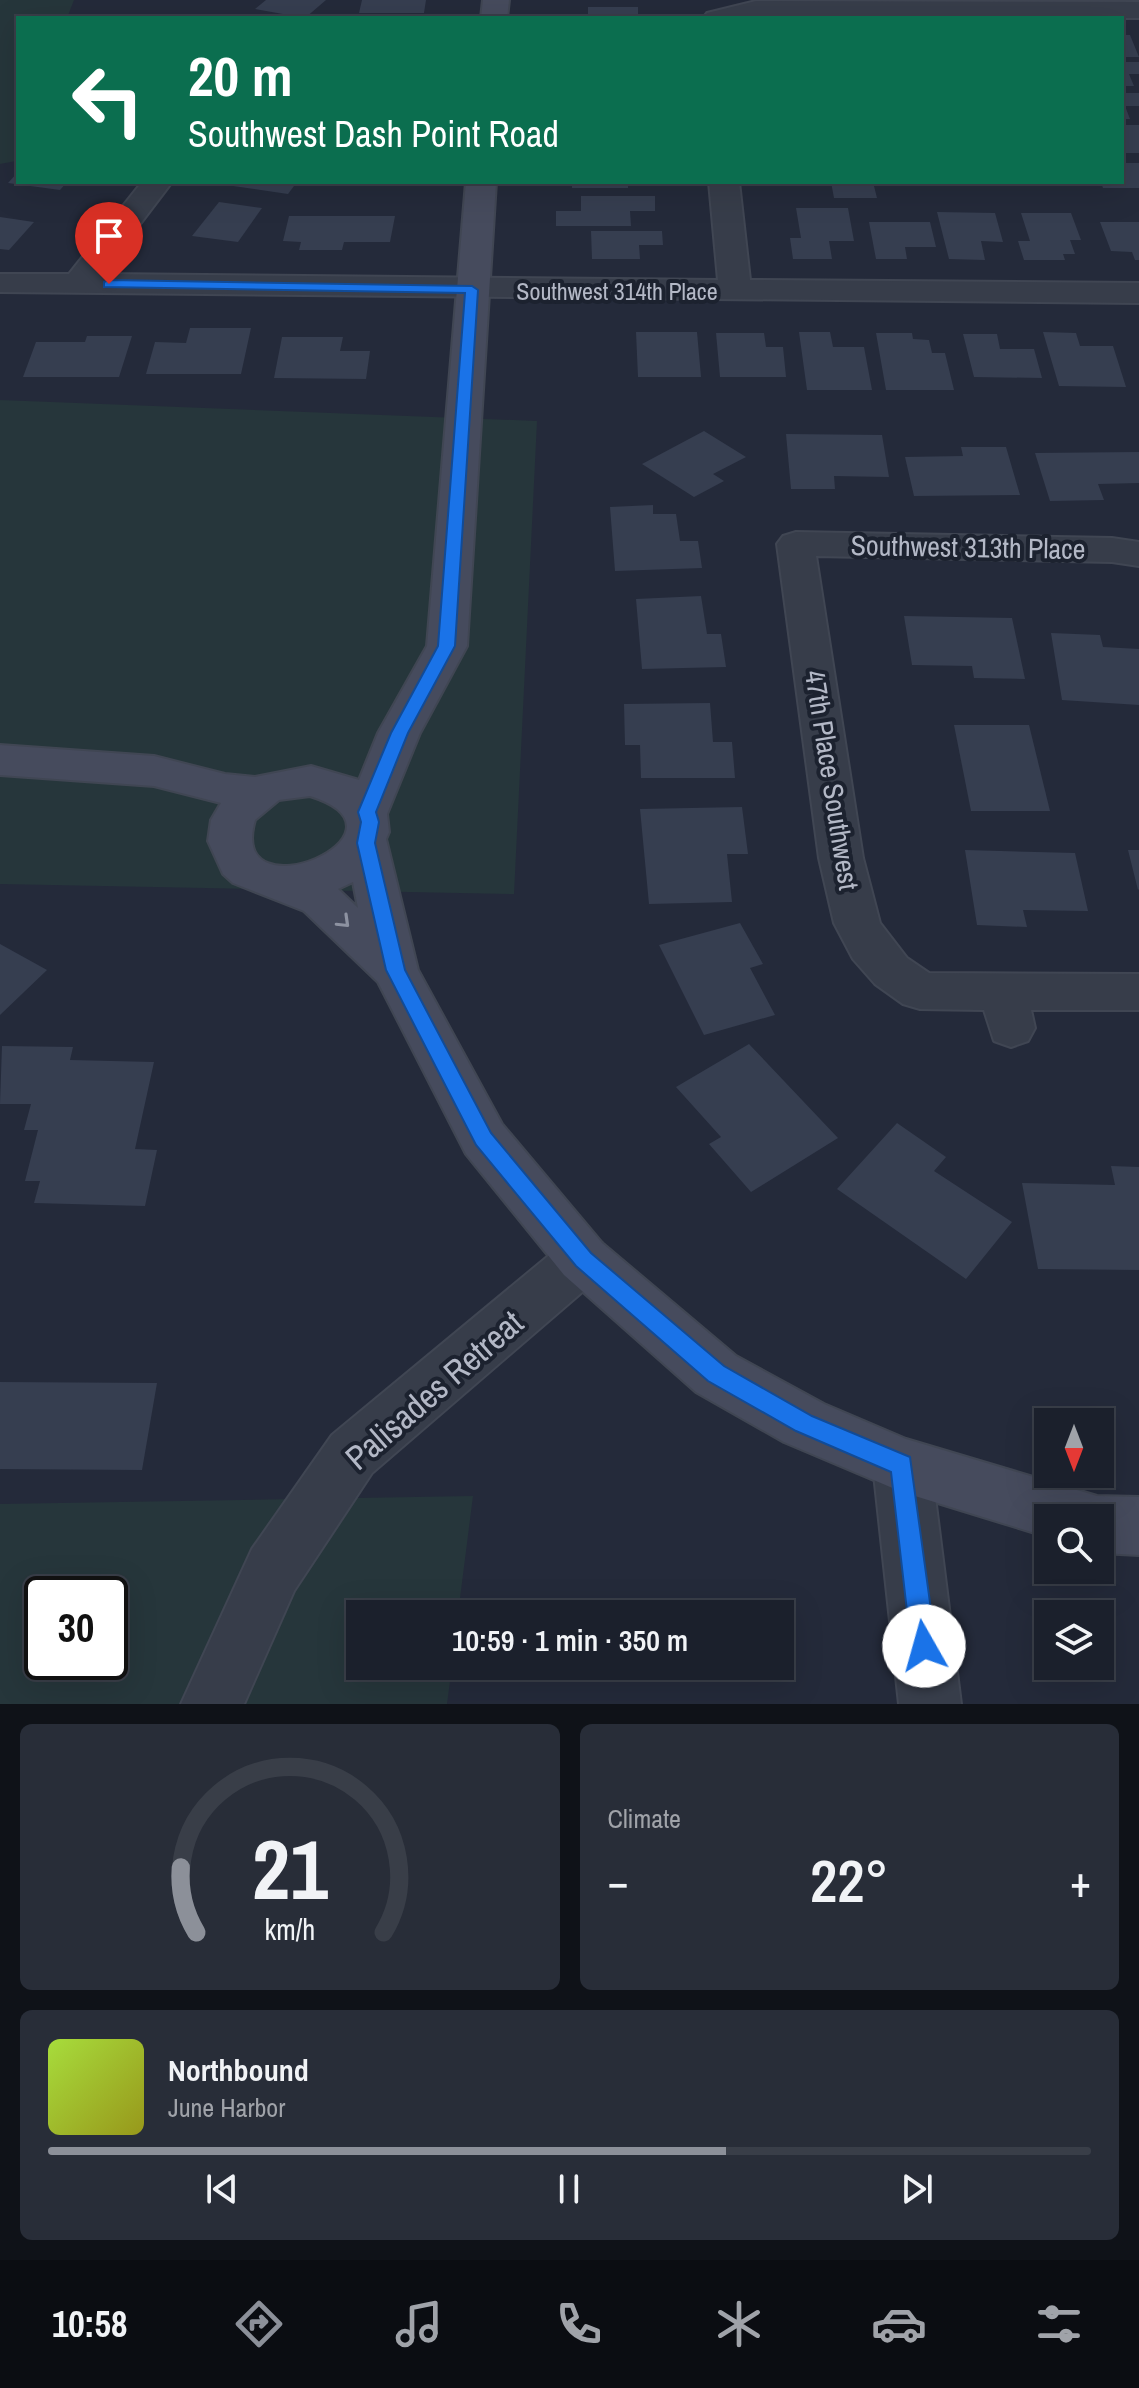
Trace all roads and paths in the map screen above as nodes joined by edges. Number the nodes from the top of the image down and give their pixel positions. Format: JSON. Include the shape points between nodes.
{"nodes":[{"id":1,"x":1139,"y":10,"type":"edge"},
{"id":2,"x":725,"y":16,"type":"edge"},
{"id":3,"x":155,"y":184,"type":"edge"},
{"id":4,"x":481,"y":184,"type":"edge"},
{"id":5,"x":724,"y":184,"type":"edge"},
{"id":6,"x":0,"y":283,"type":"edge"},
{"id":7,"x":78,"y":284,"type":"junction"},
{"id":8,"x":472,"y":290,"type":"junction"},
{"id":9,"x":735,"y":291,"type":"junction"},
{"id":10,"x":1139,"y":293,"type":"edge"},
{"id":11,"x":796,"y":544,"type":"joint"},
{"id":12,"x":1139,"y":554,"type":"edge"},
{"id":13,"x":399,"y":733,"type":"junction"},
{"id":14,"x":0,"y":760,"type":"edge"},
{"id":15,"x":154,"y":771,"type":"junction"},
{"id":16,"x":275,"y":787,"type":"junction"},
{"id":17,"x":366,"y":827,"type":"junction"},
{"id":18,"x":228,"y":844,"type":"junction"},
{"id":19,"x":287,"y":882,"type":"junction"},
{"id":20,"x":395,"y":970,"type":"junction"},
{"id":21,"x":1139,"y":992,"type":"edge"},
{"id":22,"x":583,"y":1259,"type":"junction"},
{"id":23,"x":902,"y":1465,"type":"junction"},
{"id":24,"x":1034,"y":1504,"type":"edge"},
{"id":25,"x":1114,"y":1525,"type":"edge"},
{"id":26,"x":1139,"y":1526,"type":"edge"},
{"id":27,"x":212,"y":1704,"type":"edge"},
{"id":28,"x":930,"y":1704,"type":"edge"}],
"edges":[{"from":1,"to":2,"type":"street","via":[[756,9]]},
{"from":3,"to":7,"type":"street"},
{"from":4,"to":8,"type":"main road"},
{"from":5,"to":9,"type":"street"},
{"from":6,"to":7,"type":"street","name":"Southwest 314th Place"},
{"from":7,"to":8,"type":"street","name":"Southwest 314th Place"},
{"from":8,"to":9,"type":"street","name":"Southwest 314th Place"},
{"from":8,"to":13,"type":"main road","via":[[447,646]]},
{"from":9,"to":10,"type":"street","name":"Southwest 314th Place"},
{"from":11,"to":12,"type":"street","name":"Southwest 313th Place"},
{"from":11,"to":21,"type":"street","name":"47th Place Southwest","via":[[841,858],[857,923],[869,947],[920,991],[1008,1010]]},
{"from":13,"to":16,"type":"main road","via":[[344,762]]},
{"from":13,"to":17,"type":"main road"},
{"from":14,"to":15,"type":"main road"},
{"from":15,"to":16,"type":"main road","via":[[225,789]]},
{"from":15,"to":18,"type":"main road","via":[[198,805]]},
{"from":16,"to":17,"type":"main road","via":[[311,781],[337,787],[358,800]]},
{"from":16,"to":18,"type":"main road","via":[[234,815]]},
{"from":17,"to":19,"type":"main road","via":[[359,854],[335,872]]},
{"from":17,"to":20,"type":"main road"},
{"from":18,"to":19,"type":"main road","via":[[233,856],[254,874]]},
{"from":19,"to":20,"type":"main road","one_way":true,"via":[[320,899]]},
{"from":20,"to":22,"type":"main road","via":[[484,1139]]},
{"from":22,"to":23,"type":"main road","via":[[716,1374],[804,1423]]},
{"from":22,"to":27,"type":"street","name":"Palisades Retreat","via":[[352,1454],[273,1570]]},
{"from":23,"to":24,"type":"main road"},
{"from":23,"to":28,"type":"street"},
{"from":25,"to":26,"type":"main road"}]}
